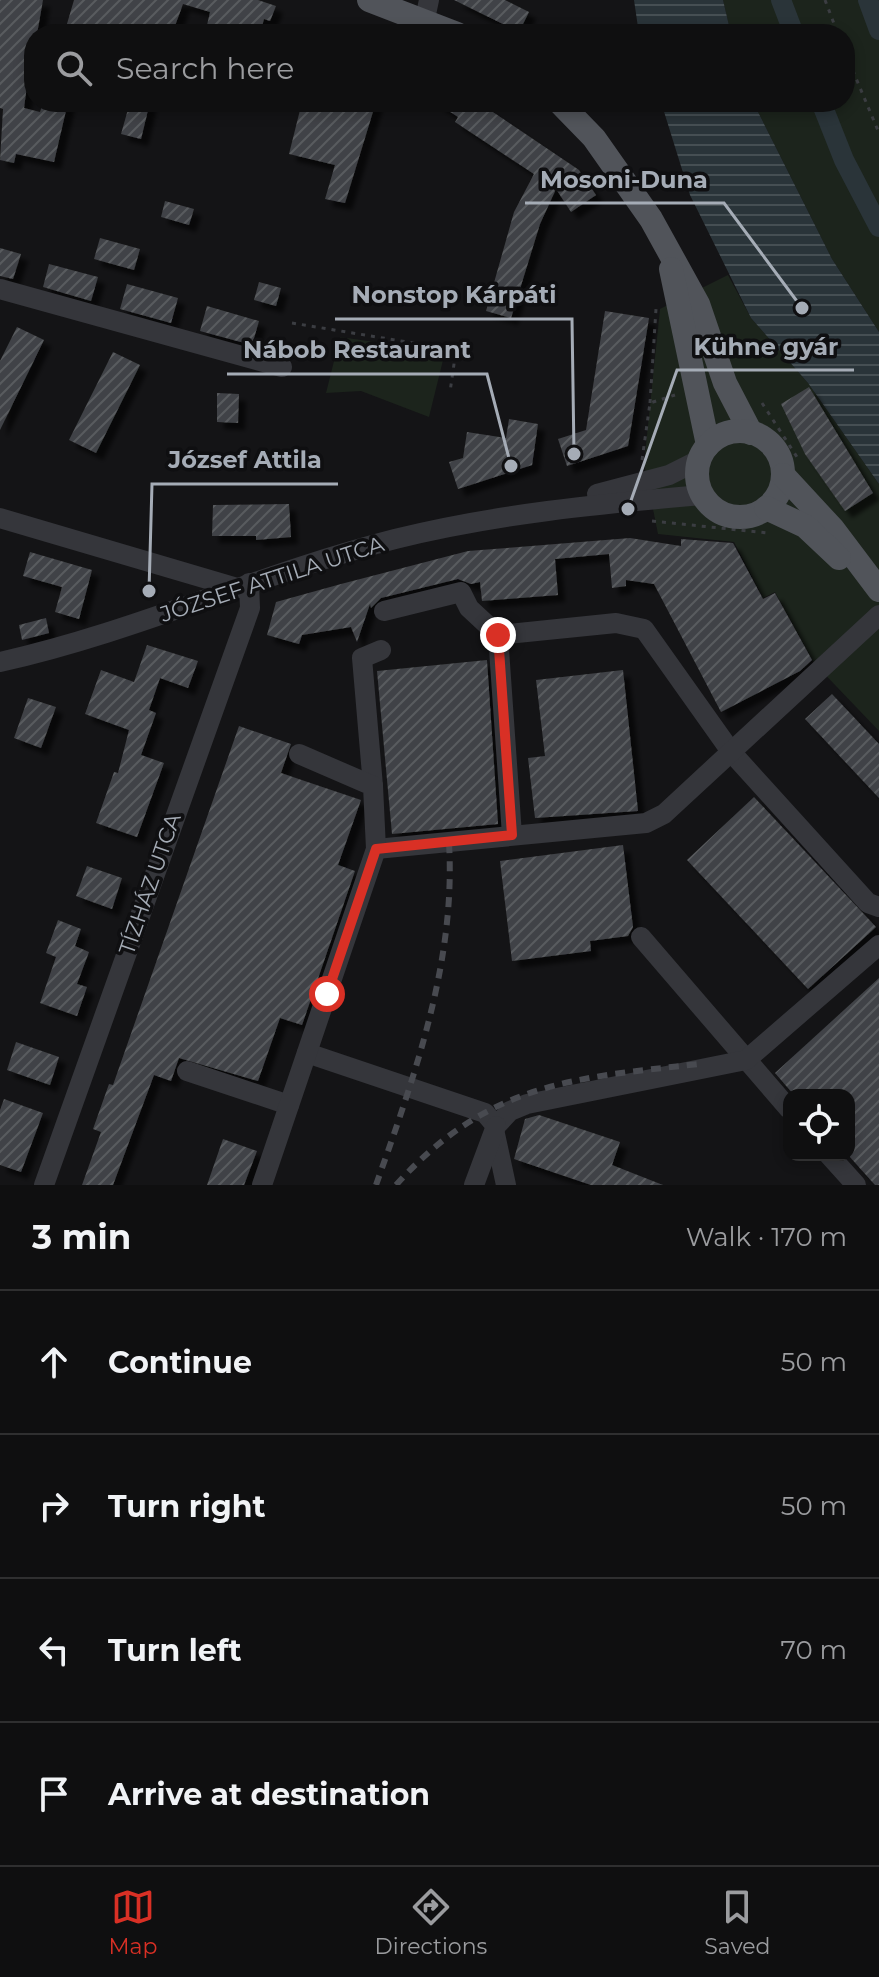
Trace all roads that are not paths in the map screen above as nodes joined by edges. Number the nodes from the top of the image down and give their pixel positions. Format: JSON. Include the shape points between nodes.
{"nodes":[{"id":1,"x":369,"y":0,"type":"edge"},
{"id":2,"x":427,"y":10,"type":"edge"},
{"id":3,"x":444,"y":24,"type":"edge"},
{"id":4,"x":569,"y":112,"type":"edge"},
{"id":5,"x":669,"y":255,"type":"junction"},
{"id":6,"x":0,"y":289,"type":"edge"},
{"id":7,"x":282,"y":367,"type":"dead end"},
{"id":8,"x":751,"y":433,"type":"junction"},
{"id":9,"x":704,"y":452,"type":"junction"},
{"id":10,"x":783,"y":475,"type":"junction"},
{"id":11,"x":639,"y":492,"type":"junction"},
{"id":12,"x":702,"y":495,"type":"junction"},
{"id":13,"x":766,"y":508,"type":"junction"},
{"id":14,"x":0,"y":518,"type":"edge"},
{"id":15,"x":242,"y":585,"type":"junction"},
{"id":16,"x":879,"y":590,"type":"edge"},
{"id":17,"x":879,"y":600,"type":"edge"},
{"id":18,"x":384,"y":611,"type":"dead end"},
{"id":19,"x":879,"y":615,"type":"edge"},
{"id":20,"x":498,"y":635,"type":"junction"},
{"id":21,"x":381,"y":650,"type":"dead end"},
{"id":22,"x":0,"y":662,"type":"edge"},
{"id":23,"x":732,"y":753,"type":"junction"},
{"id":24,"x":299,"y":754,"type":"dead end"},
{"id":25,"x":373,"y":786,"type":"junction"},
{"id":26,"x":512,"y":835,"type":"junction"},
{"id":27,"x":376,"y":849,"type":"junction"},
{"id":28,"x":879,"y":907,"type":"edge"},
{"id":29,"x":641,"y":937,"type":"dead end"},
{"id":30,"x":879,"y":945,"type":"edge"},
{"id":31,"x":307,"y":1053,"type":"junction"},
{"id":32,"x":746,"y":1060,"type":"junction"},
{"id":33,"x":187,"y":1071,"type":"dead end"},
{"id":34,"x":783,"y":1102,"type":"edge"},
{"id":35,"x":289,"y":1105,"type":"junction"},
{"id":36,"x":495,"y":1130,"type":"junction"},
{"id":37,"x":834,"y":1161,"type":"edge"},
{"id":38,"x":44,"y":1185,"type":"edge"},
{"id":39,"x":262,"y":1185,"type":"edge"},
{"id":40,"x":474,"y":1185,"type":"edge"},
{"id":41,"x":506,"y":1185,"type":"edge"},
{"id":42,"x":856,"y":1185,"type":"edge"}],
"edges":[{"from":1,"to":2,"type":"main road"},
{"from":2,"to":3,"type":"main road"},
{"from":4,"to":5,"type":"main road","via":[[630,186]]},
{"from":5,"to":8,"type":"main road","via":[[698,304],[725,383]]},
{"from":5,"to":9,"type":"main road","via":[[698,388]]},
{"from":6,"to":7,"type":"street"},
{"from":8,"to":9,"type":"main road","via":[[724,434]]},
{"from":8,"to":10,"type":"main road","via":[[774,448]]},
{"from":9,"to":11,"type":"street","name":"JÓZSEF ATTILA UTCA"},
{"from":9,"to":12,"type":"main road","via":[[697,478]]},
{"from":10,"to":13,"type":"main road","via":[[780,490]]},
{"from":10,"to":16,"type":"main road"},
{"from":11,"to":12,"type":"street","name":"JÓZSEF ATTILA UTCA"},
{"from":11,"to":15,"type":"street","name":"JÓZSEF ATTILA UTCA","via":[[394,540]]},
{"from":12,"to":13,"type":"main road","via":[[716,510],[734,517]]},
{"from":13,"to":17,"type":"main road","via":[[792,519],[827,545]]},
{"from":14,"to":15,"type":"street"},
{"from":15,"to":22,"type":"street","name":"JÓZSEF ATTILA UTCA","via":[[59,649]]},
{"from":15,"to":38,"type":"street","name":"TÍZHÁZ UTCA","via":[[250,608]]},
{"from":18,"to":20,"type":"street","via":[[461,592],[469,608]]},
{"from":19,"to":23,"type":"street"},
{"from":20,"to":23,"type":"street","via":[[616,623],[644,629]]},
{"from":20,"to":26,"type":"street"},
{"from":21,"to":25,"type":"street","via":[[362,658]]},
{"from":23,"to":26,"type":"street","via":[[664,814],[646,823]]},
{"from":23,"to":28,"type":"street","via":[[868,903]]},
{"from":24,"to":25,"type":"street"},
{"from":25,"to":27,"type":"street"},
{"from":26,"to":27,"type":"street"},
{"from":27,"to":31,"type":"street"},
{"from":29,"to":32,"type":"street"},
{"from":30,"to":32,"type":"street"},
{"from":31,"to":35,"type":"street"},
{"from":31,"to":36,"type":"street","via":[[485,1113]]},
{"from":32,"to":34,"type":"street"},
{"from":32,"to":36,"type":"street","via":[[527,1104],[510,1111]]},
{"from":33,"to":35,"type":"street"},
{"from":35,"to":39,"type":"street"},
{"from":36,"to":40,"type":"street"},
{"from":36,"to":41,"type":"street"},
{"from":37,"to":42,"type":"street"}]}
